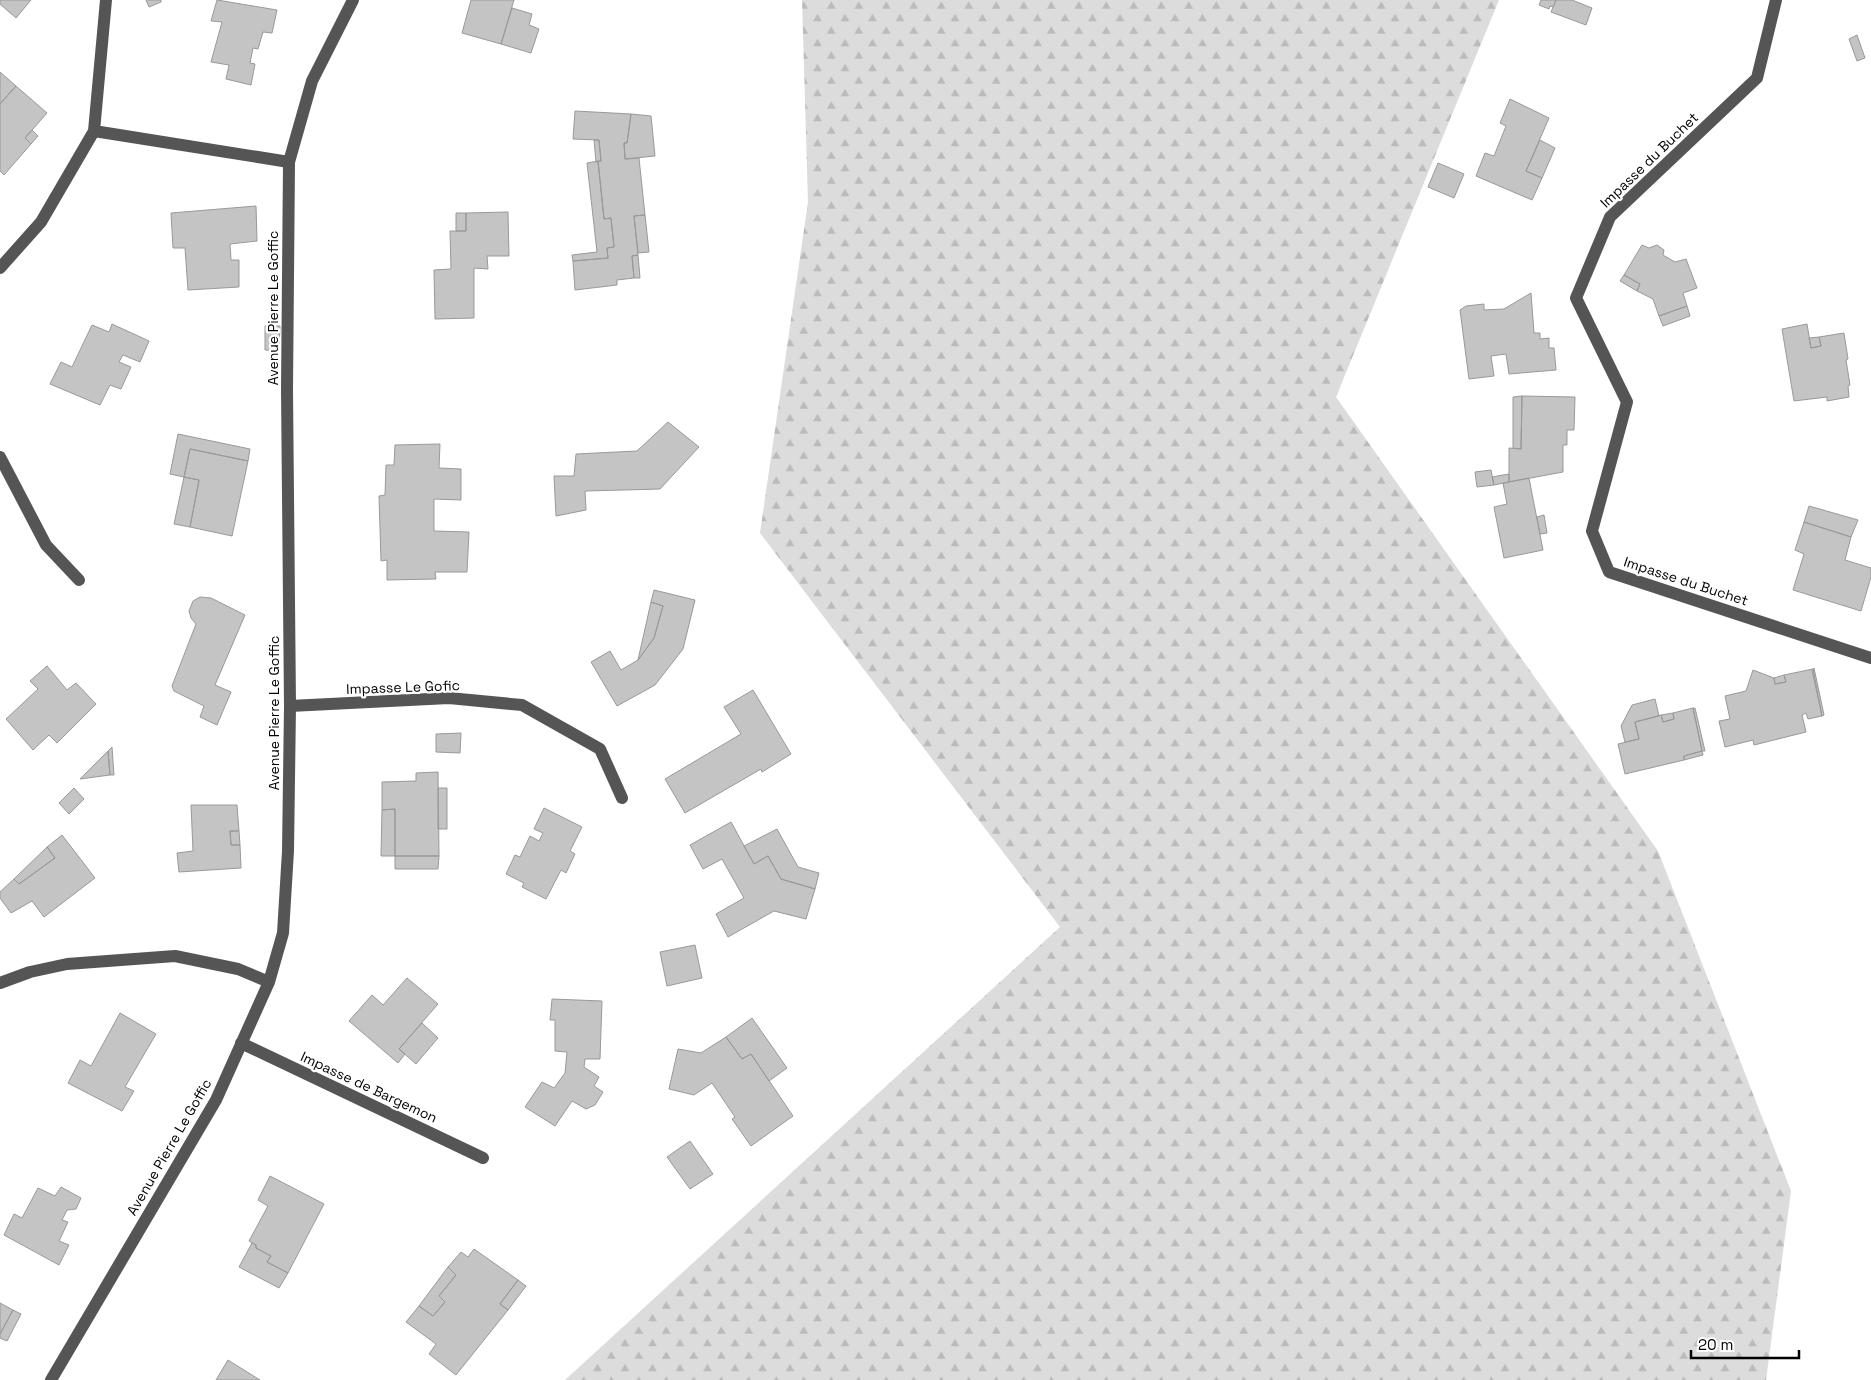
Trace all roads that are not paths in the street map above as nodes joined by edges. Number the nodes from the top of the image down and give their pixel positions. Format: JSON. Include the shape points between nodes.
{"nodes":[{"id":1,"x":106,"y":0,"type":"edge"},
{"id":2,"x":353,"y":0,"type":"edge"},
{"id":3,"x":1776,"y":0,"type":"edge"},
{"id":4,"x":94,"y":131,"type":"junction"},
{"id":5,"x":289,"y":162,"type":"junction"},
{"id":6,"x":0,"y":268,"type":"edge"},
{"id":7,"x":0,"y":457,"type":"edge"},
{"id":8,"x":79,"y":580,"type":"dead end"},
{"id":9,"x":1871,"y":658,"type":"edge"},
{"id":10,"x":290,"y":706,"type":"junction"},
{"id":11,"x":622,"y":798,"type":"dead end"},
{"id":12,"x":269,"y":982,"type":"junction"},
{"id":13,"x":0,"y":983,"type":"edge"},
{"id":14,"x":241,"y":1043,"type":"junction"},
{"id":15,"x":483,"y":1158,"type":"dead end"},
{"id":16,"x":50,"y":1380,"type":"edge"}],
"edges":[{"from":1,"to":4,"type":"street"},
{"from":2,"to":5,"type":"street","name":"Avenue Pierre Le Goffic","via":[[312,81]]},
{"from":3,"to":9,"type":"street","name":"Impasse du Buchet","via":[[1757,78],[1610,217],[1576,298],[1627,402],[1592,531],[1609,572]]},
{"from":4,"to":5,"type":"street"},
{"from":4,"to":6,"type":"street","via":[[41,222]]},
{"from":5,"to":10,"type":"street","name":"Avenue Pierre Le Goffic"},
{"from":7,"to":8,"type":"street","via":[[46,545]]},
{"from":10,"to":11,"type":"street","name":"Impasse Le Gofic","via":[[449,698],[522,705],[600,749]]},
{"from":10,"to":12,"type":"street","name":"Avenue Pierre Le Goffic","via":[[283,933]]},
{"from":12,"to":13,"type":"street","via":[[238,969],[175,956],[67,964]]},
{"from":12,"to":14,"type":"street","name":"Avenue Pierre Le Goffic"},
{"from":14,"to":15,"type":"street","name":"Impasse de Bargemon"},
{"from":14,"to":16,"type":"street","name":"Avenue Pierre Le Goffic","via":[[216,1100]]}]}
